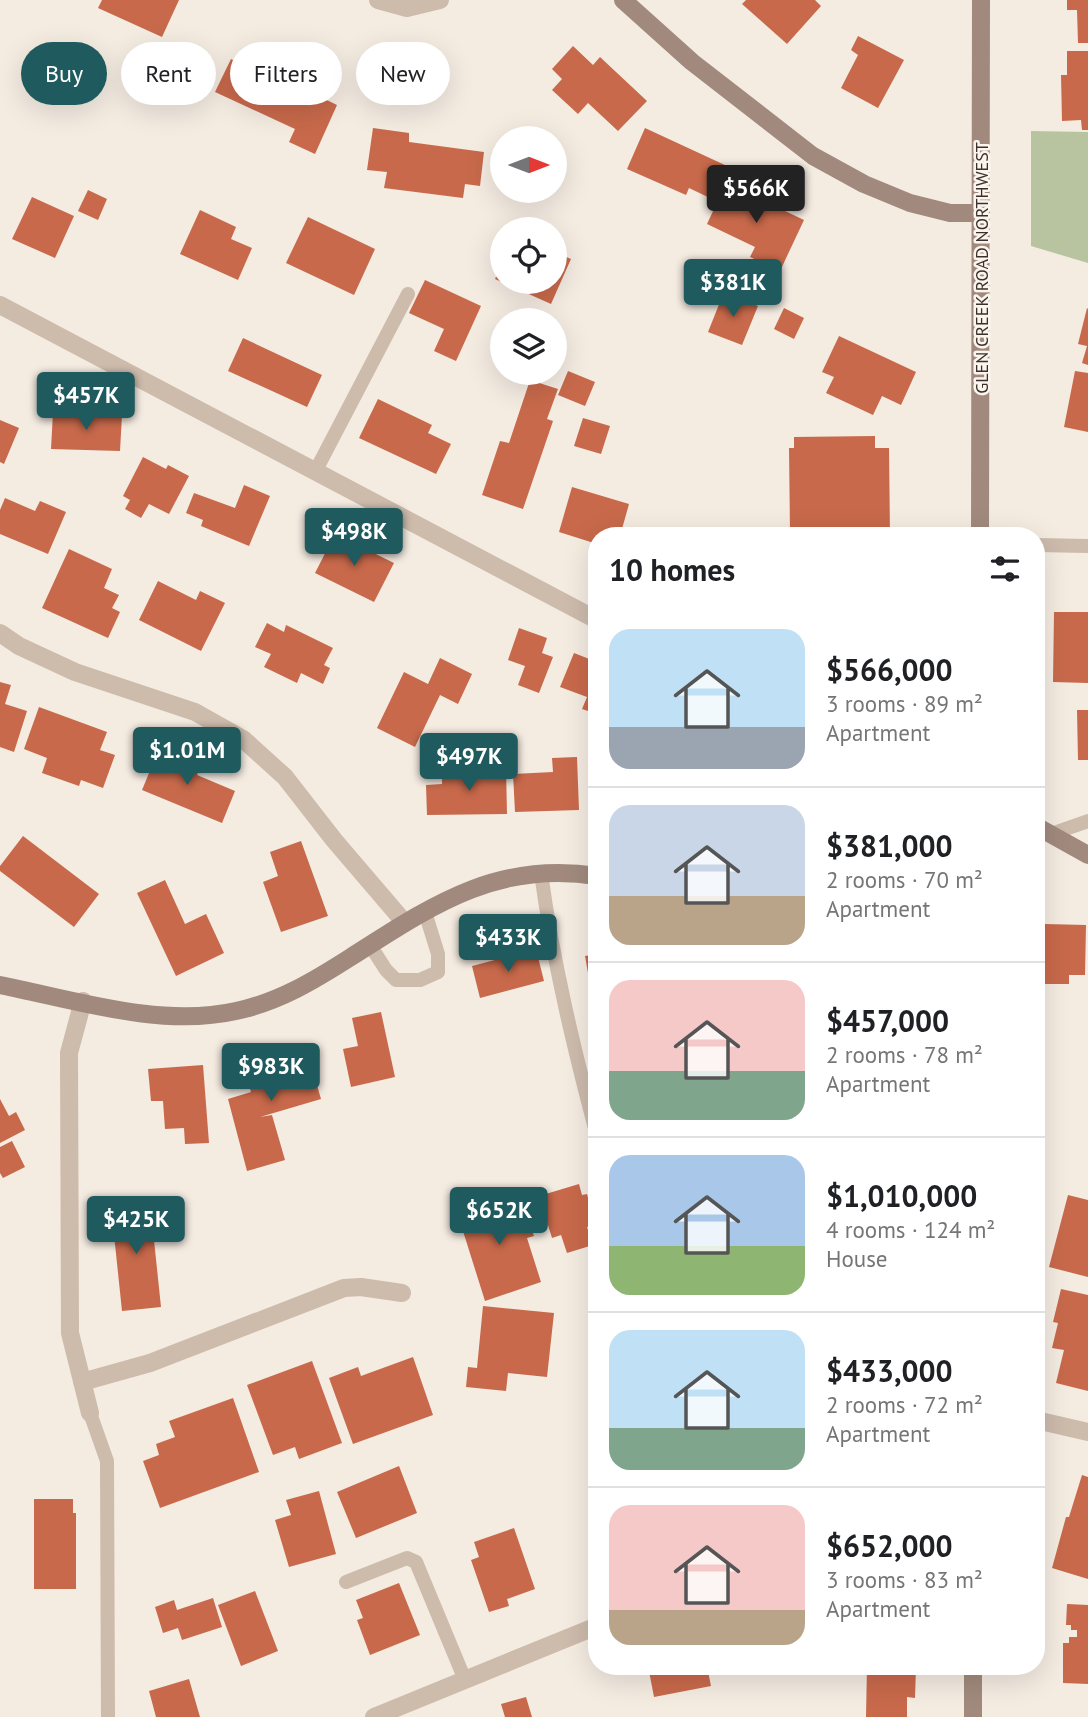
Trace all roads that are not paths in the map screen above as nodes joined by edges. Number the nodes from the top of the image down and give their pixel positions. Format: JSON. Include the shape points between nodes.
{"nodes":[{"id":1,"x":378,"y":0,"type":"edge"},
{"id":2,"x":440,"y":0,"type":"edge"},
{"id":3,"x":623,"y":0,"type":"edge"},
{"id":4,"x":981,"y":0,"type":"edge"},
{"id":5,"x":981,"y":213,"type":"junction"},
{"id":6,"x":408,"y":294,"type":"dead end"},
{"id":7,"x":0,"y":305,"type":"edge"},
{"id":8,"x":315,"y":472,"type":"junction"},
{"id":9,"x":980,"y":527,"type":"edge"},
{"id":10,"x":1045,"y":545,"type":"edge"},
{"id":11,"x":1088,"y":546,"type":"edge"},
{"id":12,"x":588,"y":615,"type":"edge"},
{"id":13,"x":0,"y":633,"type":"edge"},
{"id":14,"x":1088,"y":821,"type":"edge"},
{"id":15,"x":1045,"y":830,"type":"edge"},
{"id":16,"x":1045,"y":831,"type":"edge"},
{"id":17,"x":1088,"y":855,"type":"edge"},
{"id":18,"x":541,"y":873,"type":"junction"},
{"id":19,"x":588,"y":875,"type":"edge"},
{"id":20,"x":425,"y":912,"type":"junction"},
{"id":21,"x":405,"y":923,"type":"junction"},
{"id":22,"x":370,"y":945,"type":"junction"},
{"id":23,"x":0,"y":985,"type":"edge"},
{"id":24,"x":83,"y":1002,"type":"junction"},
{"id":25,"x":588,"y":1102,"type":"edge"},
{"id":26,"x":402,"y":1293,"type":"dead end"},
{"id":27,"x":82,"y":1382,"type":"junction"},
{"id":28,"x":90,"y":1413,"type":"joint"},
{"id":29,"x":1045,"y":1422,"type":"edge"},
{"id":30,"x":1088,"y":1432,"type":"edge"},
{"id":31,"x":346,"y":1582,"type":"dead end"},
{"id":32,"x":588,"y":1630,"type":"edge"},
{"id":33,"x":974,"y":1675,"type":"edge"},
{"id":34,"x":465,"y":1680,"type":"junction"},
{"id":35,"x":107,"y":1717,"type":"edge"},
{"id":36,"x":374,"y":1717,"type":"edge"},
{"id":37,"x":973,"y":1717,"type":"edge"}],
"edges":[{"from":1,"to":2,"type":"street","via":[[407,8]]},
{"from":3,"to":5,"type":"street","via":[[692,62],[814,156],[910,203],[950,214]]},
{"from":4,"to":5,"type":"street","name":"GLEN CREEK ROAD NORTHWEST"},
{"from":5,"to":9,"type":"street","name":"GLEN CREEK ROAD NORTHWEST"},
{"from":6,"to":8,"type":"lane"},
{"from":7,"to":8,"type":"street"},
{"from":8,"to":12,"type":"street"},
{"from":10,"to":11,"type":"lane"},
{"from":13,"to":21,"type":"street","via":[[75,672],[195,712],[243,739],[285,777]]},
{"from":14,"to":15,"type":"lane"},
{"from":16,"to":17,"type":"street"},
{"from":18,"to":19,"type":"street"},
{"from":18,"to":20,"type":"street","via":[[490,883]]},
{"from":18,"to":25,"type":"lane","via":[[571,1038]]},
{"from":20,"to":21,"type":"street"},
{"from":20,"to":22,"type":"lane","via":[[438,954],[438,972],[420,980],[396,979]]},
{"from":21,"to":22,"type":"street"},
{"from":22,"to":24,"type":"street","via":[[312,982],[271,1002],[238,1011],[178,1018]]},
{"from":23,"to":24,"type":"street"},
{"from":24,"to":27,"type":"street","via":[[69,1053],[70,1333]]},
{"from":26,"to":27,"type":"street","via":[[344,1288],[150,1363]]},
{"from":27,"to":28,"type":"street"},
{"from":28,"to":35,"type":"lane","via":[[107,1461]]},
{"from":29,"to":30,"type":"street"},
{"from":31,"to":34,"type":"lane","via":[[407,1558],[416,1562]]},
{"from":32,"to":34,"type":"street"},
{"from":33,"to":37,"type":"street"},
{"from":34,"to":36,"type":"street"}]}
